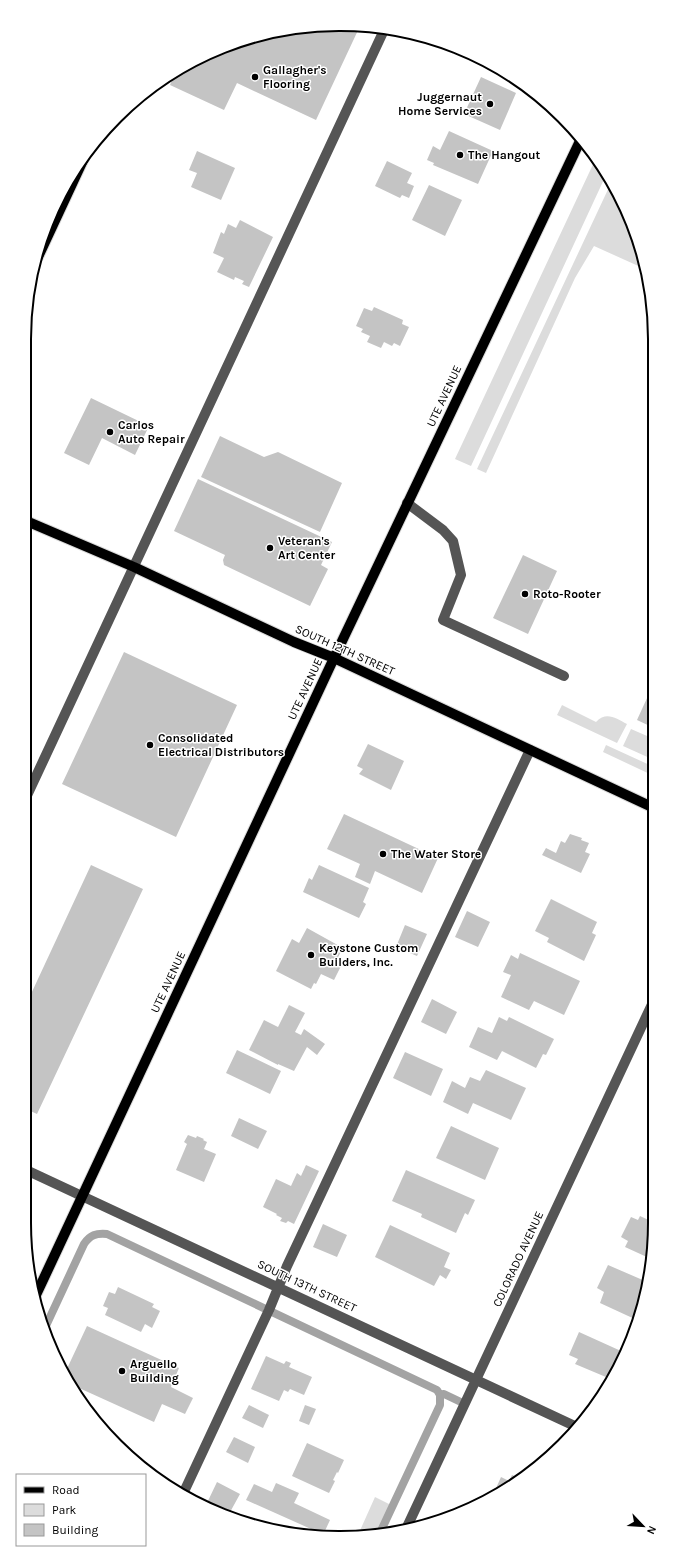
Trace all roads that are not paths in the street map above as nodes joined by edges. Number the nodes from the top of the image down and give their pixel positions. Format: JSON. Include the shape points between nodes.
{"nodes":[{"id":1,"x":382,"y":34,"type":"edge"},
{"id":2,"x":578,"y":145,"type":"edge"},
{"id":3,"x":65,"y":198,"type":"edge"},
{"id":4,"x":51,"y":229,"type":"edge"},
{"id":5,"x":407,"y":503,"type":"junction"},
{"id":6,"x":31,"y":523,"type":"edge"},
{"id":7,"x":134,"y":567,"type":"junction"},
{"id":8,"x":334,"y":658,"type":"junction"},
{"id":9,"x":564,"y":676,"type":"dead end"},
{"id":10,"x":530,"y":750,"type":"junction"},
{"id":11,"x":31,"y":787,"type":"edge"},
{"id":12,"x":648,"y":805,"type":"edge"},
{"id":13,"x":648,"y":1013,"type":"edge"},
{"id":14,"x":31,"y":1172,"type":"edge"},
{"id":15,"x":82,"y":1196,"type":"junction"},
{"id":16,"x":278,"y":1287,"type":"junction"},
{"id":17,"x":39,"y":1289,"type":"edge"},
{"id":18,"x":476,"y":1380,"type":"junction"},
{"id":19,"x":572,"y":1425,"type":"edge"},
{"id":20,"x":185,"y":1490,"type":"edge"},
{"id":21,"x":410,"y":1522,"type":"edge"}],
"edges":[{"from":1,"to":7,"type":"street"},
{"from":2,"to":5,"type":"main road","name":"UTE AVENUE"},
{"from":3,"to":4,"type":"main road"},
{"from":5,"to":8,"type":"main road","name":"UTE AVENUE"},
{"from":5,"to":9,"type":"street","via":[[454,541],[460,575],[443,620]]},
{"from":6,"to":7,"type":"main road","name":"SOUTH 12TH STREET"},
{"from":7,"to":8,"type":"main road","name":"SOUTH 12TH STREET","via":[[294,642]]},
{"from":7,"to":11,"type":"street"},
{"from":8,"to":10,"type":"main road","name":"SOUTH 12TH STREET"},
{"from":8,"to":15,"type":"main road","name":"UTE AVENUE"},
{"from":10,"to":12,"type":"main road","name":"SOUTH 12TH STREET"},
{"from":10,"to":16,"type":"street"},
{"from":13,"to":18,"type":"street","name":"COLORADO AVENUE"},
{"from":14,"to":15,"type":"street","name":"SOUTH 13TH STREET"},
{"from":15,"to":16,"type":"street","name":"SOUTH 13TH STREET"},
{"from":15,"to":17,"type":"main road","name":"UTE AVENUE"},
{"from":16,"to":18,"type":"street","name":"SOUTH 13TH STREET"},
{"from":16,"to":20,"type":"street"},
{"from":18,"to":19,"type":"street","name":"SOUTH 13TH STREET"},
{"from":18,"to":21,"type":"street","name":"COLORADO AVENUE"}]}
